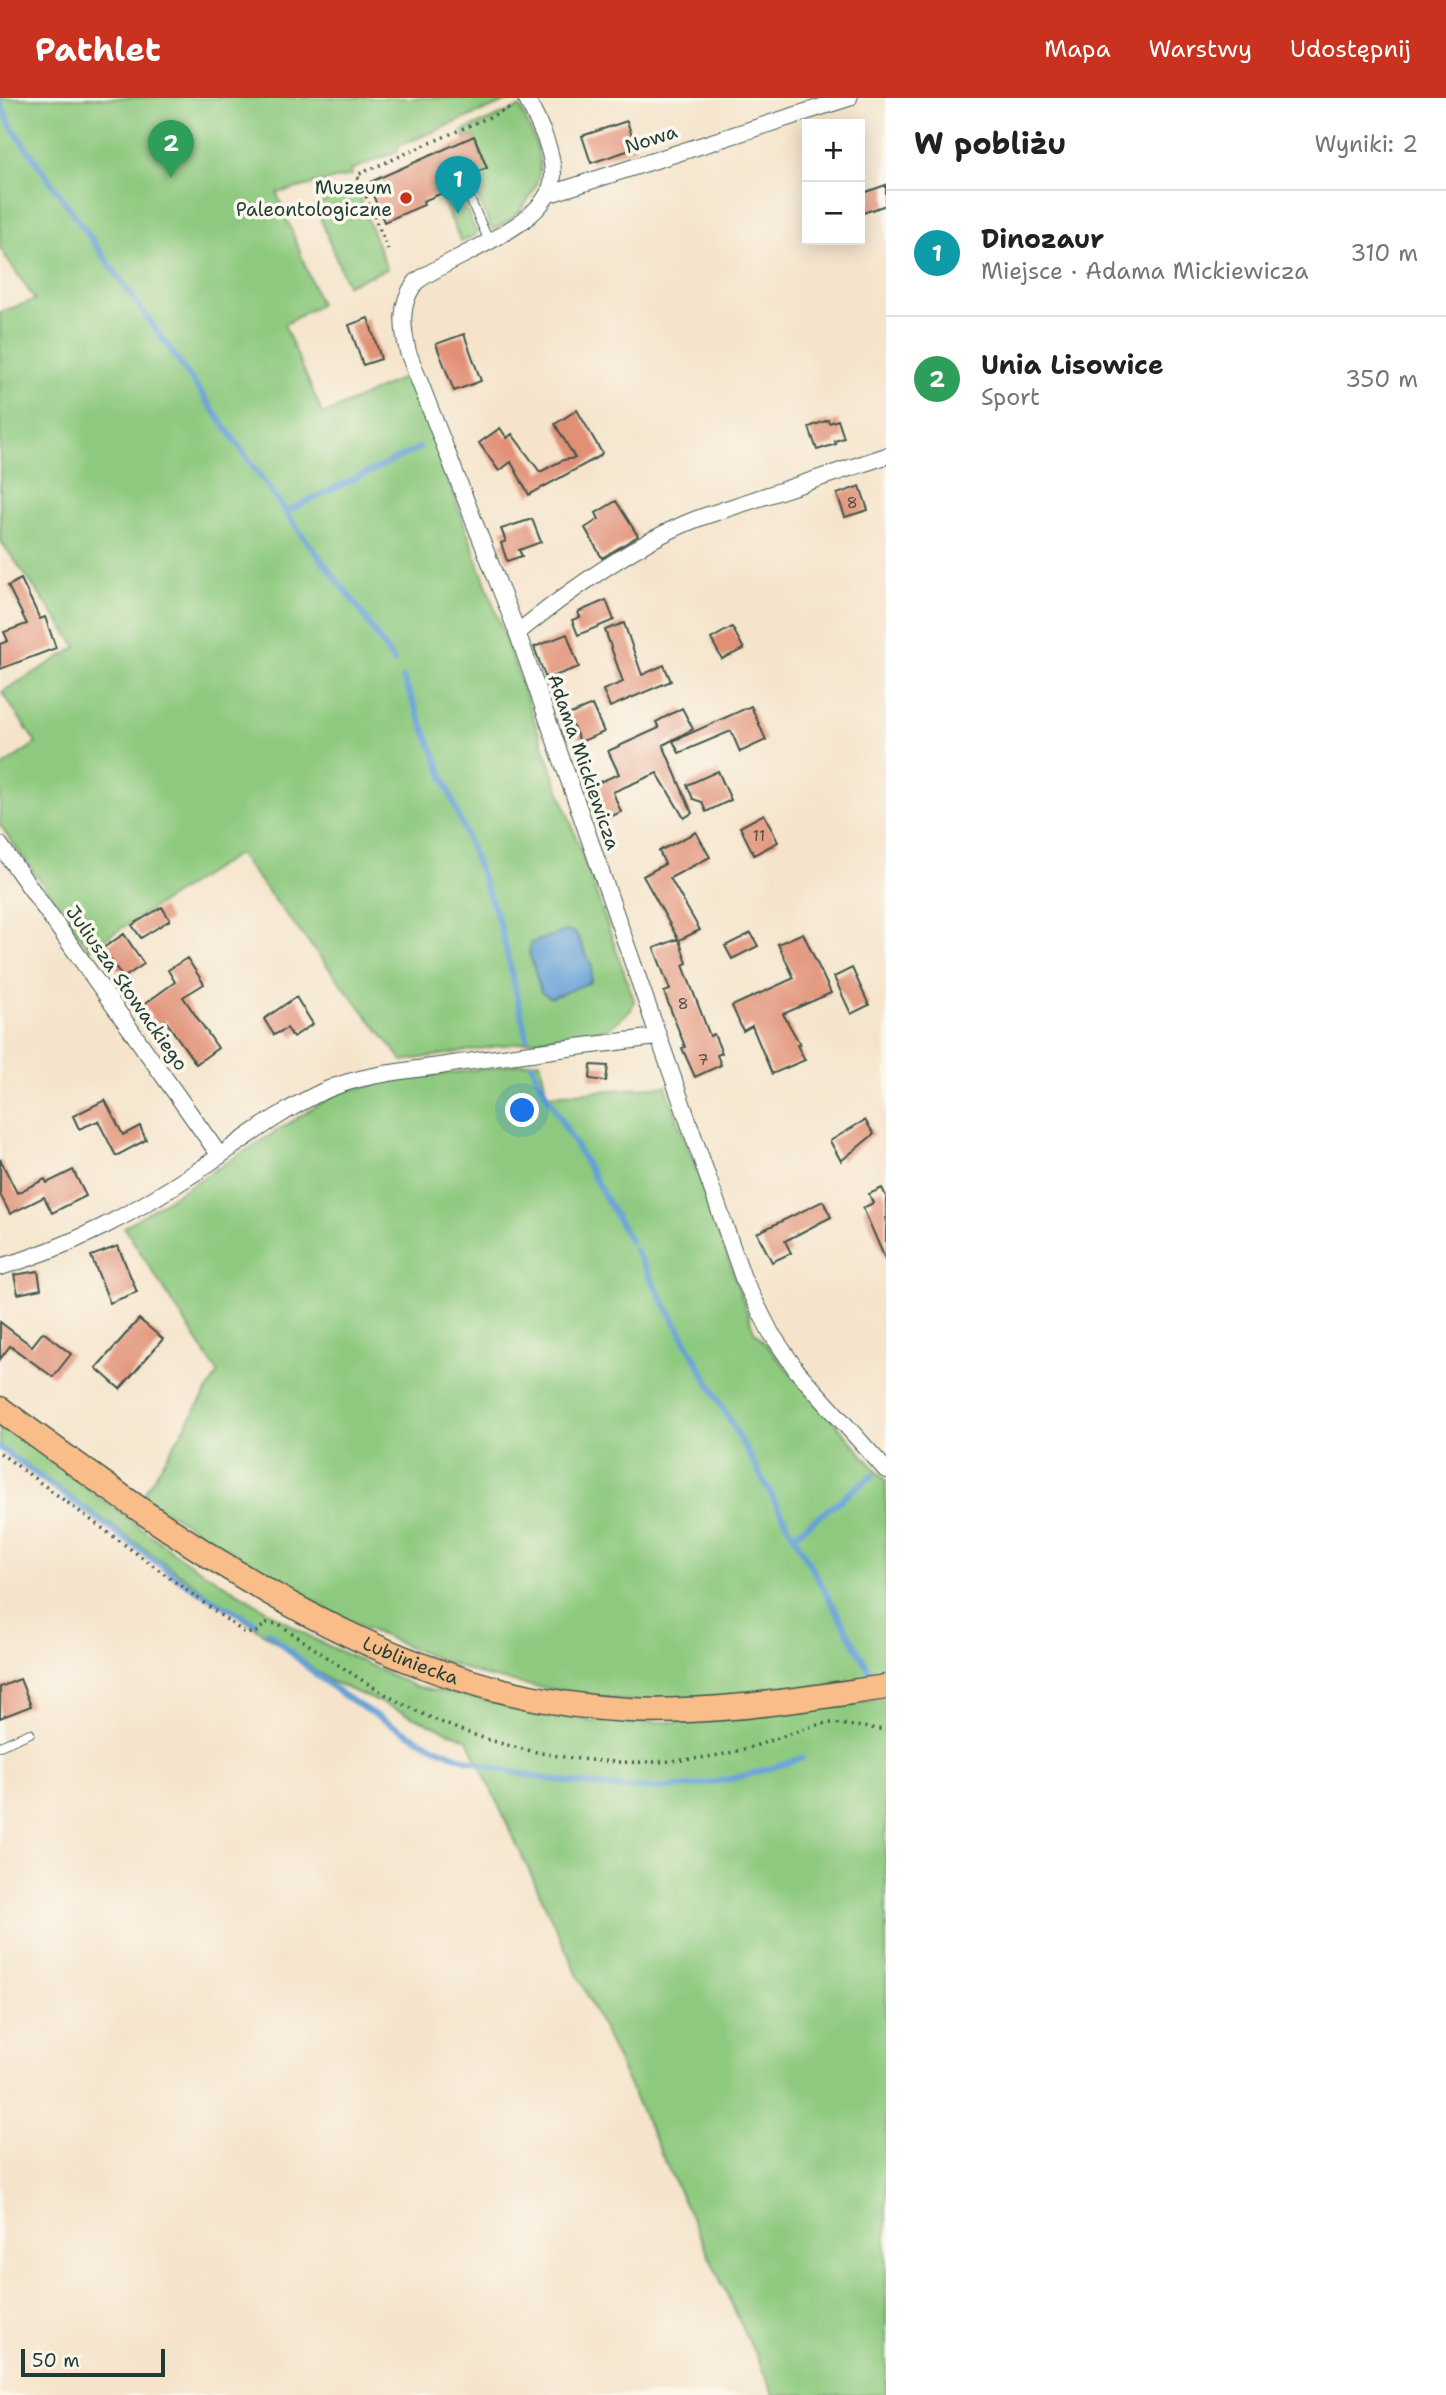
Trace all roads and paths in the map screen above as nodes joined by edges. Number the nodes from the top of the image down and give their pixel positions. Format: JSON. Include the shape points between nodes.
{"nodes":[{"id":1,"x":849,"y":98,"type":"edge"},
{"id":2,"x":527,"y":99,"type":"edge"},
{"id":3,"x":466,"y":190,"type":"dead end"},
{"id":4,"x":547,"y":195,"type":"junction"},
{"id":5,"x":489,"y":242,"type":"junction"},
{"id":6,"x":388,"y":250,"type":"dead end"},
{"id":7,"x":886,"y":456,"type":"edge"},
{"id":8,"x":517,"y":633,"type":"junction"},
{"id":9,"x":0,"y":845,"type":"edge"},
{"id":10,"x":657,"y":1037,"type":"junction"},
{"id":11,"x":220,"y":1156,"type":"junction"},
{"id":12,"x":0,"y":1267,"type":"edge"},
{"id":13,"x":0,"y":1409,"type":"edge"},
{"id":14,"x":886,"y":1470,"type":"edge"},
{"id":15,"x":886,"y":1686,"type":"edge"},
{"id":16,"x":30,"y":1733,"type":"dead end"},
{"id":17,"x":0,"y":1746,"type":"edge"}],
"edges":[{"from":1,"to":4,"type":"street","name":"Nowa"},
{"from":2,"to":4,"type":"street","via":[[552,167]]},
{"from":2,"to":6,"type":"path","via":[[357,175]]},
{"from":3,"to":5,"type":"lane"},
{"from":4,"to":5,"type":"street","name":"Adama Mickiewicza","via":[[521,222]]},
{"from":5,"to":8,"type":"street","name":"Adama Mickiewicza","via":[[416,282],[404,302],[403,327],[408,352]]},
{"from":7,"to":8,"type":"street","via":[[672,529],[572,591]]},
{"from":8,"to":10,"type":"street","name":"Adama Mickiewicza"},
{"from":9,"to":11,"type":"street","name":"Juliusza Słowackiego"},
{"from":10,"to":11,"type":"street","via":[[383,1074],[347,1083],[309,1098]]},
{"from":10,"to":14,"type":"street","name":"Adama Mickiewicza","via":[[727,1237],[760,1314],[797,1371]]},
{"from":11,"to":12,"type":"street","via":[[111,1224]]},
{"from":13,"to":15,"type":"main road","name":"Lubliniecka","via":[[153,1520],[252,1583],[360,1639],[480,1684],[557,1702],[628,1710],[732,1707]]},
{"from":16,"to":17,"type":"lane"}]}
